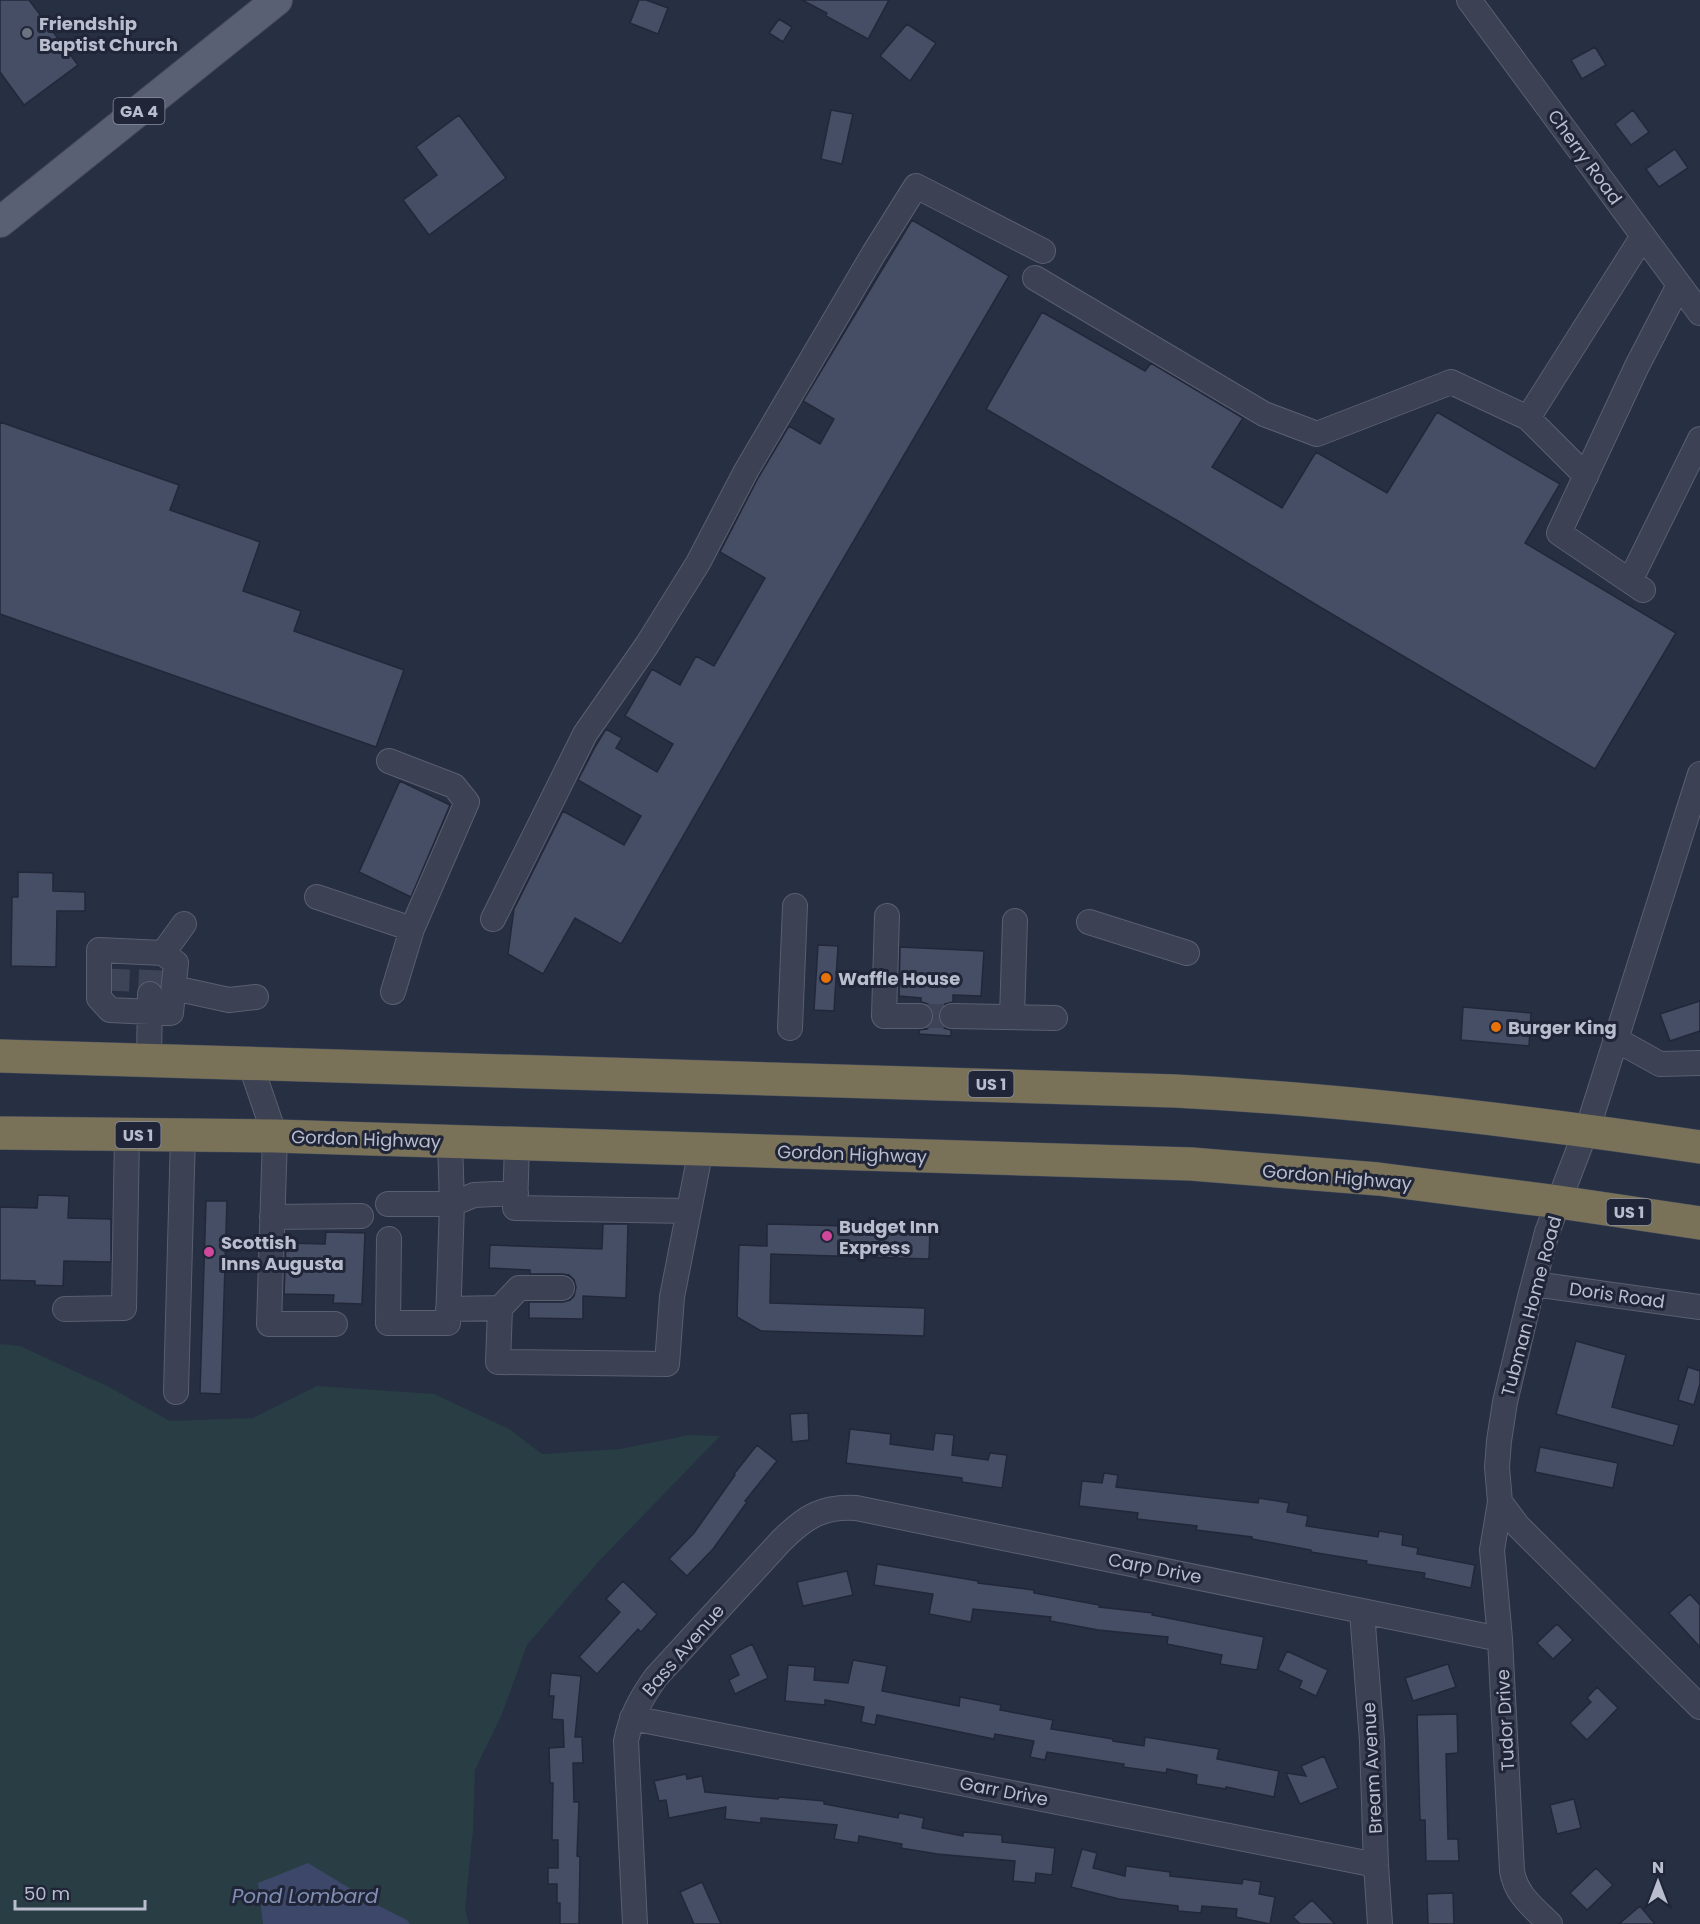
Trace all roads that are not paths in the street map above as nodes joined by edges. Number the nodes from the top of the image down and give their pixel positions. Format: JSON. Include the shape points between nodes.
{"nodes":[{"id":1,"x":277,"y":0,"type":"edge"},
{"id":2,"x":1469,"y":0,"type":"edge"},
{"id":3,"x":0,"y":222,"type":"edge"},
{"id":4,"x":1643,"y":236,"type":"junction"},
{"id":5,"x":1043,"y":251,"type":"dead end"},
{"id":6,"x":1035,"y":278,"type":"dead end"},
{"id":7,"x":1679,"y":285,"type":"junction"},
{"id":8,"x":1700,"y":314,"type":"edge"},
{"id":9,"x":1528,"y":418,"type":"junction"},
{"id":10,"x":1700,"y":439,"type":"edge"},
{"id":11,"x":1586,"y":476,"type":"junction"},
{"id":12,"x":389,"y":761,"type":"dead end"},
{"id":13,"x":1700,"y":774,"type":"edge"},
{"id":14,"x":317,"y":897,"type":"dead end"},
{"id":15,"x":795,"y":906,"type":"dead end"},
{"id":16,"x":887,"y":916,"type":"dead end"},
{"id":17,"x":493,"y":919,"type":"dead end"},
{"id":18,"x":1016,"y":921,"type":"dead end"},
{"id":19,"x":1089,"y":922,"type":"dead end"},
{"id":20,"x":184,"y":924,"type":"dead end"},
{"id":21,"x":412,"y":929,"type":"junction"},
{"id":22,"x":1187,"y":952,"type":"dead end"},
{"id":23,"x":153,"y":976,"type":"junction"},
{"id":24,"x":174,"y":988,"type":"junction"},
{"id":25,"x":393,"y":992,"type":"dead end"},
{"id":26,"x":256,"y":997,"type":"dead end"},
{"id":27,"x":920,"y":1016,"type":"tunnel mouth"},
{"id":28,"x":952,"y":1017,"type":"tunnel mouth"},
{"id":29,"x":1012,"y":1017,"type":"junction"},
{"id":30,"x":1055,"y":1018,"type":"dead end"},
{"id":31,"x":790,"y":1028,"type":"dead end"},
{"id":32,"x":1615,"y":1039,"type":"junction"},
{"id":33,"x":0,"y":1056,"type":"edge"},
{"id":34,"x":149,"y":1060,"type":"junction"},
{"id":35,"x":250,"y":1063,"type":"junction"},
{"id":36,"x":1700,"y":1064,"type":"edge"},
{"id":37,"x":1586,"y":1130,"type":"junction"},
{"id":38,"x":0,"y":1132,"type":"edge"},
{"id":39,"x":127,"y":1134,"type":"junction"},
{"id":40,"x":183,"y":1135,"type":"junction"},
{"id":41,"x":275,"y":1136,"type":"junction"},
{"id":42,"x":450,"y":1142,"type":"junction"},
{"id":43,"x":517,"y":1144,"type":"junction"},
{"id":44,"x":1700,"y":1147,"type":"edge"},
{"id":45,"x":701,"y":1149,"type":"junction"},
{"id":46,"x":516,"y":1192,"type":"junction"},
{"id":47,"x":1559,"y":1202,"type":"junction"},
{"id":48,"x":388,"y":1204,"type":"dead end"},
{"id":49,"x":452,"y":1204,"type":"junction"},
{"id":50,"x":688,"y":1211,"type":"junction"},
{"id":51,"x":361,"y":1216,"type":"dead end"},
{"id":52,"x":273,"y":1217,"type":"junction"},
{"id":53,"x":1700,"y":1222,"type":"edge"},
{"id":54,"x":389,"y":1239,"type":"dead end"},
{"id":55,"x":1534,"y":1284,"type":"junction"},
{"id":56,"x":562,"y":1288,"type":"dead end"},
{"id":57,"x":1700,"y":1307,"type":"edge"},
{"id":58,"x":65,"y":1308,"type":"dead end"},
{"id":59,"x":448,"y":1308,"type":"junction"},
{"id":60,"x":500,"y":1308,"type":"junction"},
{"id":61,"x":335,"y":1324,"type":"dead end"},
{"id":62,"x":176,"y":1392,"type":"dead end"},
{"id":63,"x":1500,"y":1502,"type":"junction"},
{"id":64,"x":810,"y":1516,"type":"joint"},
{"id":65,"x":1362,"y":1612,"type":"junction"},
{"id":66,"x":1500,"y":1639,"type":"junction"},
{"id":67,"x":1700,"y":1707,"type":"edge"},
{"id":68,"x":632,"y":1718,"type":"junction"},
{"id":69,"x":1376,"y":1865,"type":"junction"},
{"id":70,"x":635,"y":1924,"type":"edge"},
{"id":71,"x":1380,"y":1924,"type":"edge"},
{"id":72,"x":1550,"y":1924,"type":"edge"}],
"edges":[{"from":1,"to":3,"type":"main road","number":"GA 4"},
{"from":2,"to":4,"type":"street","name":"Cherry Road"},
{"from":4,"to":7,"type":"street","name":"Cherry Road"},
{"from":4,"to":9,"type":"street"},
{"from":5,"to":17,"type":"street","via":[[916,186],[746,471],[698,564],[585,734]]},
{"from":6,"to":9,"type":"street","via":[[1264,414],[1317,434],[1451,382]]},
{"from":7,"to":8,"type":"street","name":"Cherry Road"},
{"from":7,"to":11,"type":"street"},
{"from":9,"to":11,"type":"street"},
{"from":10,"to":11,"type":"street","via":[[1636,585],[1559,533]]},
{"from":12,"to":21,"type":"street","via":[[454,786],[467,802]]},
{"from":13,"to":32,"type":"street","name":"Tubman Home Road"},
{"from":14,"to":21,"type":"street"},
{"from":15,"to":31,"type":"street"},
{"from":16,"to":27,"type":"street","via":[[884,1016]]},
{"from":18,"to":29,"type":"street"},
{"from":19,"to":22,"type":"street"},
{"from":20,"to":23,"type":"street"},
{"from":21,"to":25,"type":"street"},
{"from":23,"to":23,"type":"street","via":[[117,981]]},
{"from":23,"to":24,"type":"street","via":[[176,963]]},
{"from":23,"to":24,"type":"street","via":[[171,1013]]},
{"from":23,"to":34,"type":"street"},
{"from":24,"to":26,"type":"street","via":[[229,1000]]},
{"from":28,"to":29,"type":"street"},
{"from":29,"to":30,"type":"street"},
{"from":32,"to":36,"type":"street","via":[[1660,1064]]},
{"from":32,"to":37,"type":"street","name":"Tubman Home Road"},
{"from":33,"to":34,"type":"highway","number":"US 1"},
{"from":34,"to":35,"type":"highway","number":"US 1"},
{"from":35,"to":37,"type":"highway","number":"US 1","via":[[1186,1091],[1385,1107]]},
{"from":35,"to":41,"type":"street"},
{"from":37,"to":44,"type":"highway","number":"US 1"},
{"from":37,"to":47,"type":"street","name":"Tubman Home Road"},
{"from":38,"to":39,"type":"highway","name":"Gordon Highway","number":"US 1"},
{"from":39,"to":40,"type":"highway","name":"Gordon Highway","number":"US 1"},
{"from":39,"to":58,"type":"street","via":[[124,1308]]},
{"from":40,"to":41,"type":"highway","name":"Gordon Highway","number":"US 1"},
{"from":40,"to":62,"type":"street"},
{"from":41,"to":42,"type":"highway","name":"Gordon Highway","number":"US 1"},
{"from":41,"to":52,"type":"street"},
{"from":42,"to":43,"type":"highway","name":"Gordon Highway","number":"US 1"},
{"from":42,"to":49,"type":"street"},
{"from":43,"to":45,"type":"highway","name":"Gordon Highway","number":"US 1"},
{"from":43,"to":46,"type":"street"},
{"from":45,"to":47,"type":"highway","name":"Gordon Highway","number":"US 1","via":[[1191,1164],[1378,1179]]},
{"from":45,"to":50,"type":"street"},
{"from":46,"to":49,"type":"street","via":[[474,1195]]},
{"from":46,"to":50,"type":"street","via":[[515,1208]]},
{"from":47,"to":53,"type":"highway","name":"Gordon Highway","number":"US 1"},
{"from":47,"to":55,"type":"street","name":"Tubman Home Road","via":[[1546,1232]]},
{"from":48,"to":49,"type":"street"},
{"from":49,"to":59,"type":"street"},
{"from":50,"to":60,"type":"street","via":[[672,1297],[667,1364],[498,1362]]},
{"from":51,"to":52,"type":"street"},
{"from":52,"to":61,"type":"street","via":[[269,1324]]},
{"from":54,"to":59,"type":"street","via":[[388,1323],[448,1323]]},
{"from":55,"to":57,"type":"street","name":"Doris Road"},
{"from":55,"to":63,"type":"street","name":"Tubman Home Road","via":[[1498,1441]]},
{"from":56,"to":60,"type":"street","via":[[519,1288]]},
{"from":59,"to":60,"type":"street"},
{"from":63,"to":66,"type":"street","name":"Tudor Drive","via":[[1492,1550]]},
{"from":63,"to":67,"type":"street","via":[[1518,1526]]},
{"from":64,"to":65,"type":"street","name":"Carp Drive","via":[[831,1509],[856,1508]]},
{"from":64,"to":68,"type":"street","name":"Bass Avenue","via":[[781,1541],[656,1677]]},
{"from":65,"to":66,"type":"street","name":"Carp Drive"},
{"from":65,"to":69,"type":"street","name":"Bream Avenue"},
{"from":66,"to":72,"type":"street","name":"Tudor Drive","via":[[1514,1884]]},
{"from":68,"to":69,"type":"street","name":"Garr Drive"},
{"from":68,"to":70,"type":"street","name":"Bass Avenue","via":[[626,1741]]},
{"from":69,"to":71,"type":"street","name":"Bream Avenue"}]}
